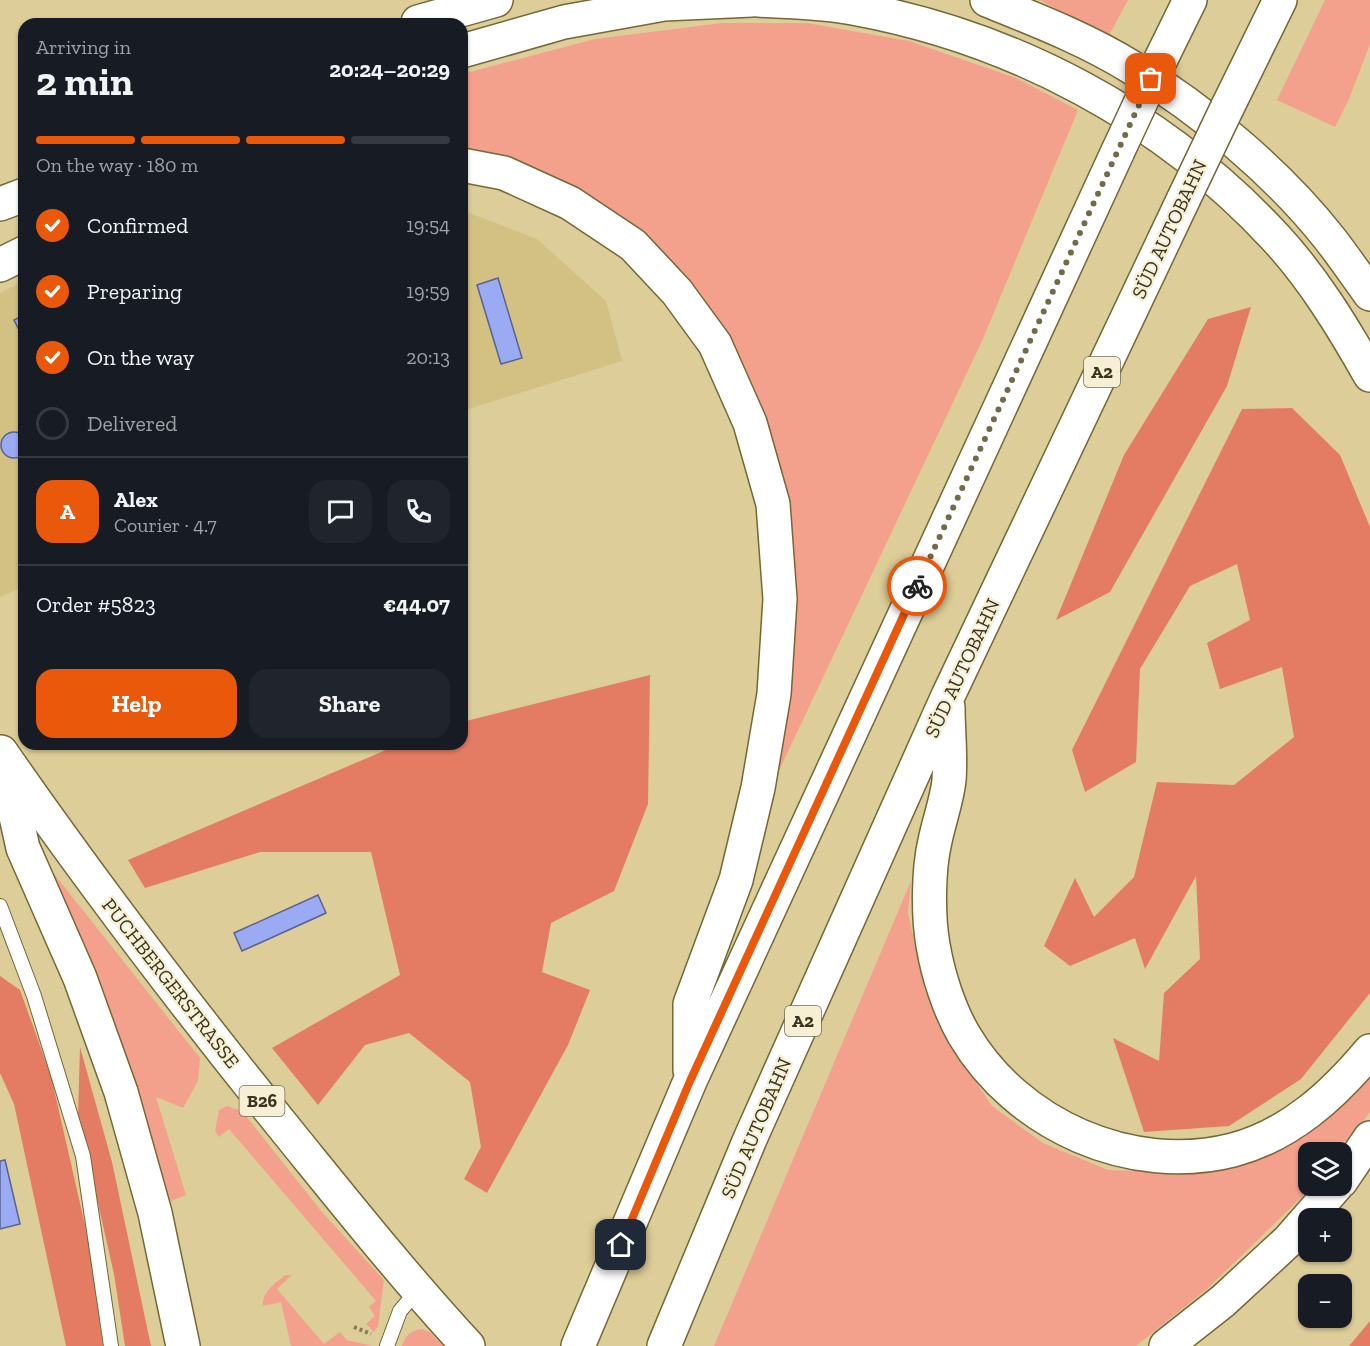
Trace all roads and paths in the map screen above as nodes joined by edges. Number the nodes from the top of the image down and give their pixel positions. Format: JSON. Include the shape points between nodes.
{"nodes":[{"id":1,"x":460,"y":0,"type":"edge"},
{"id":2,"x":496,"y":0,"type":"edge"},
{"id":3,"x":752,"y":0,"type":"edge"},
{"id":4,"x":758,"y":0,"type":"edge"},
{"id":5,"x":987,"y":0,"type":"edge"},
{"id":6,"x":1190,"y":0,"type":"edge"},
{"id":7,"x":1280,"y":0,"type":"edge"},
{"id":8,"x":426,"y":18,"type":"edge"},
{"id":9,"x":433,"y":18,"type":"edge"},
{"id":10,"x":468,"y":49,"type":"edge"},
{"id":11,"x":468,"y":166,"type":"edge"},
{"id":12,"x":18,"y":197,"type":"edge"},
{"id":13,"x":0,"y":204,"type":"edge"},
{"id":14,"x":18,"y":256,"type":"edge"},
{"id":15,"x":0,"y":265,"type":"edge"},
{"id":16,"x":1370,"y":294,"type":"edge"},
{"id":17,"x":1370,"y":375,"type":"edge"},
{"id":18,"x":947,"y":698,"type":"junction"},
{"id":19,"x":1,"y":752,"type":"edge"},
{"id":20,"x":0,"y":906,"type":"edge"},
{"id":21,"x":1370,"y":1051,"type":"edge"},
{"id":22,"x":690,"y":1081,"type":"junction"},
{"id":23,"x":1370,"y":1138,"type":"edge"},
{"id":24,"x":1352,"y":1164,"type":"edge"},
{"id":25,"x":1327,"y":1196,"type":"edge"},
{"id":26,"x":417,"y":1291,"type":"junction"},
{"id":27,"x":111,"y":1346,"type":"edge"},
{"id":28,"x":183,"y":1346,"type":"edge"},
{"id":29,"x":387,"y":1346,"type":"edge"},
{"id":30,"x":468,"y":1346,"type":"edge"},
{"id":31,"x":578,"y":1346,"type":"edge"},
{"id":32,"x":664,"y":1346,"type":"edge"},
{"id":33,"x":1166,"y":1346,"type":"edge"}],
"edges":[{"from":1,"to":8,"type":"main road"},
{"from":2,"to":9,"type":"main road"},
{"from":3,"to":10,"type":"main road","via":[[664,4],[564,22]]},
{"from":4,"to":17,"type":"main road","via":[[851,7],[931,26],[1002,49],[1074,82],[1147,128],[1213,178],[1275,238],[1318,291]]},
{"from":5,"to":16,"type":"main road","via":[[1062,30],[1132,67],[1203,117],[1274,177],[1329,237]]},
{"from":6,"to":22,"type":"main road","bridge":true},
{"from":7,"to":18,"type":"main road","name":"SÜD AUTOBAHN","number":"A2","bridge":true},
{"from":11,"to":22,"type":"main road","via":[[504,173],[570,203],[633,245],[677,292],[716,344],[750,423],[772,504],[780,599],[774,694],[758,788],[736,880],[690,1004]]},
{"from":12,"to":13,"type":"main road"},
{"from":14,"to":15,"type":"main road"},
{"from":18,"to":21,"type":"main road","via":[[949,780],[934,845],[930,900],[933,944],[945,993],[964,1035],[994,1076],[1026,1104],[1064,1129],[1106,1147],[1150,1156],[1193,1157],[1234,1150],[1312,1112]]},
{"from":18,"to":32,"type":"main road","name":"SÜD AUTOBAHN","number":"A2","via":[[750,1139]]},
{"from":19,"to":26,"type":"main road","name":"PUCHBERGERSTRASSE","number":"B26","via":[[150,958]]},
{"from":19,"to":28,"type":"main road","via":[[23,848],[80,978],[122,1092],[155,1213]]},
{"from":20,"to":27,"type":"lane","via":[[34,996],[82,1156]]},
{"from":22,"to":31,"type":"main road"},
{"from":23,"to":24,"type":"main road"},
{"from":25,"to":33,"type":"main road","via":[[1288,1241],[1223,1301]]},
{"from":26,"to":29,"type":"lane","via":[[400,1311]]},
{"from":26,"to":30,"type":"main road","name":"PUCHBERGERSTRASSE","number":"B26"}]}
